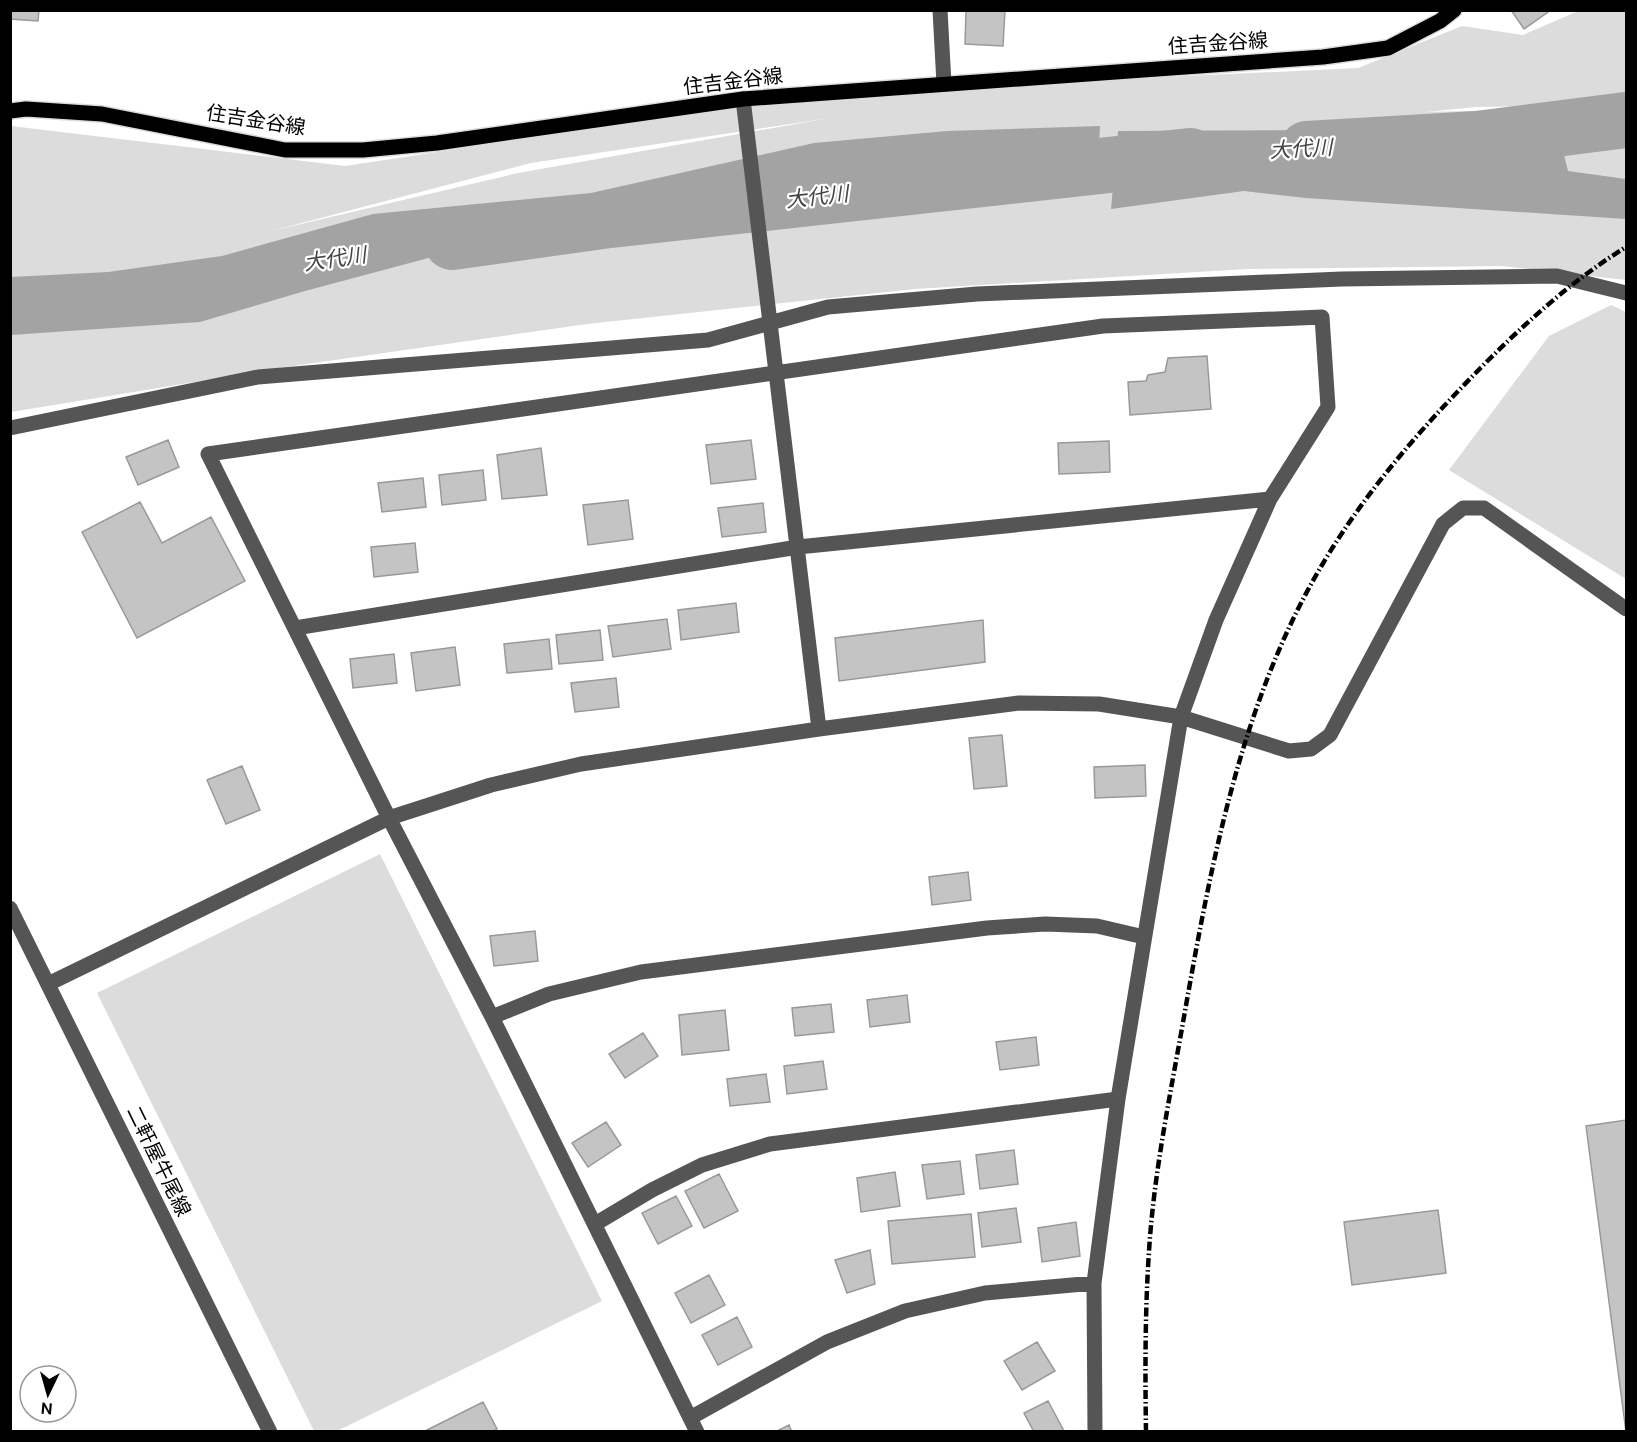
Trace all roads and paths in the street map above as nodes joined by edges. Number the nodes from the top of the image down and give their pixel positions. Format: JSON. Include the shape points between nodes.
{"nodes":[{"id":1,"x":940,"y":10,"type":"edge"},
{"id":2,"x":1454,"y":10,"type":"edge"},
{"id":3,"x":944,"y":84,"type":"junction"},
{"id":4,"x":743,"y":99,"type":"junction"},
{"id":5,"x":10,"y":111,"type":"edge"},
{"id":6,"x":1626,"y":293,"type":"edge"},
{"id":7,"x":769,"y":325,"type":"junction"},
{"id":8,"x":777,"y":373,"type":"junction"},
{"id":9,"x":10,"y":428,"type":"edge"},
{"id":10,"x":1270,"y":499,"type":"junction"},
{"id":11,"x":798,"y":547,"type":"junction"},
{"id":12,"x":1626,"y":609,"type":"edge"},
{"id":13,"x":295,"y":628,"type":"junction"},
{"id":14,"x":1181,"y":717,"type":"junction"},
{"id":15,"x":819,"y":729,"type":"junction"},
{"id":16,"x":389,"y":818,"type":"junction"},
{"id":17,"x":10,"y":908,"type":"edge"},
{"id":18,"x":1144,"y":937,"type":"junction"},
{"id":19,"x":48,"y":984,"type":"junction"},
{"id":20,"x":492,"y":1017,"type":"junction"},
{"id":21,"x":1118,"y":1099,"type":"junction"},
{"id":22,"x":594,"y":1224,"type":"junction"},
{"id":23,"x":1094,"y":1283,"type":"junction"},
{"id":24,"x":694,"y":1425,"type":"edge"},
{"id":25,"x":270,"y":1431,"type":"edge"},
{"id":26,"x":1095,"y":1431,"type":"edge"}],
"edges":[{"from":1,"to":3,"type":"street"},
{"from":2,"to":3,"type":"main road","name":"住吉金谷線","via":[[1388,48],[1323,57]]},
{"from":3,"to":4,"type":"main road","name":"住吉金谷線"},
{"from":4,"to":5,"type":"main road","name":"住吉金谷線","via":[[363,150],[285,150],[102,114]]},
{"from":4,"to":7,"type":"street"},
{"from":6,"to":7,"type":"street","via":[[1557,276],[1186,284],[977,294],[828,307]]},
{"from":7,"to":8,"type":"street"},
{"from":7,"to":9,"type":"street","via":[[708,340],[258,377]]},
{"from":8,"to":10,"type":"street","via":[[1103,327],[1322,317],[1328,406]]},
{"from":8,"to":11,"type":"street"},
{"from":8,"to":13,"type":"street","via":[[208,454]]},
{"from":10,"to":11,"type":"street"},
{"from":10,"to":14,"type":"street","via":[[1216,620]]},
{"from":11,"to":13,"type":"street"},
{"from":11,"to":15,"type":"street"},
{"from":12,"to":14,"type":"street","via":[[1484,508],[1462,508],[1443,525],[1330,735],[1311,749],[1289,751]]},
{"from":13,"to":16,"type":"street"},
{"from":14,"to":15,"type":"street","via":[[1099,704],[1019,703]]},
{"from":14,"to":18,"type":"street"},
{"from":15,"to":16,"type":"street","via":[[582,764],[491,786]]},
{"from":16,"to":19,"type":"street"},
{"from":16,"to":20,"type":"street"},
{"from":17,"to":19,"type":"street","name":"二軒屋牛尾線"},
{"from":18,"to":20,"type":"street","via":[[1097,926],[1045,924],[976,929],[641,972],[549,994]]},
{"from":18,"to":21,"type":"street"},
{"from":19,"to":25,"type":"street","name":"二軒屋牛尾線"},
{"from":20,"to":22,"type":"street"},
{"from":21,"to":22,"type":"street","via":[[770,1144],[702,1165]]},
{"from":21,"to":23,"type":"street"},
{"from":22,"to":24,"type":"street"},
{"from":23,"to":24,"type":"street","via":[[985,1293],[905,1311],[827,1342]]},
{"from":23,"to":26,"type":"street"}]}
